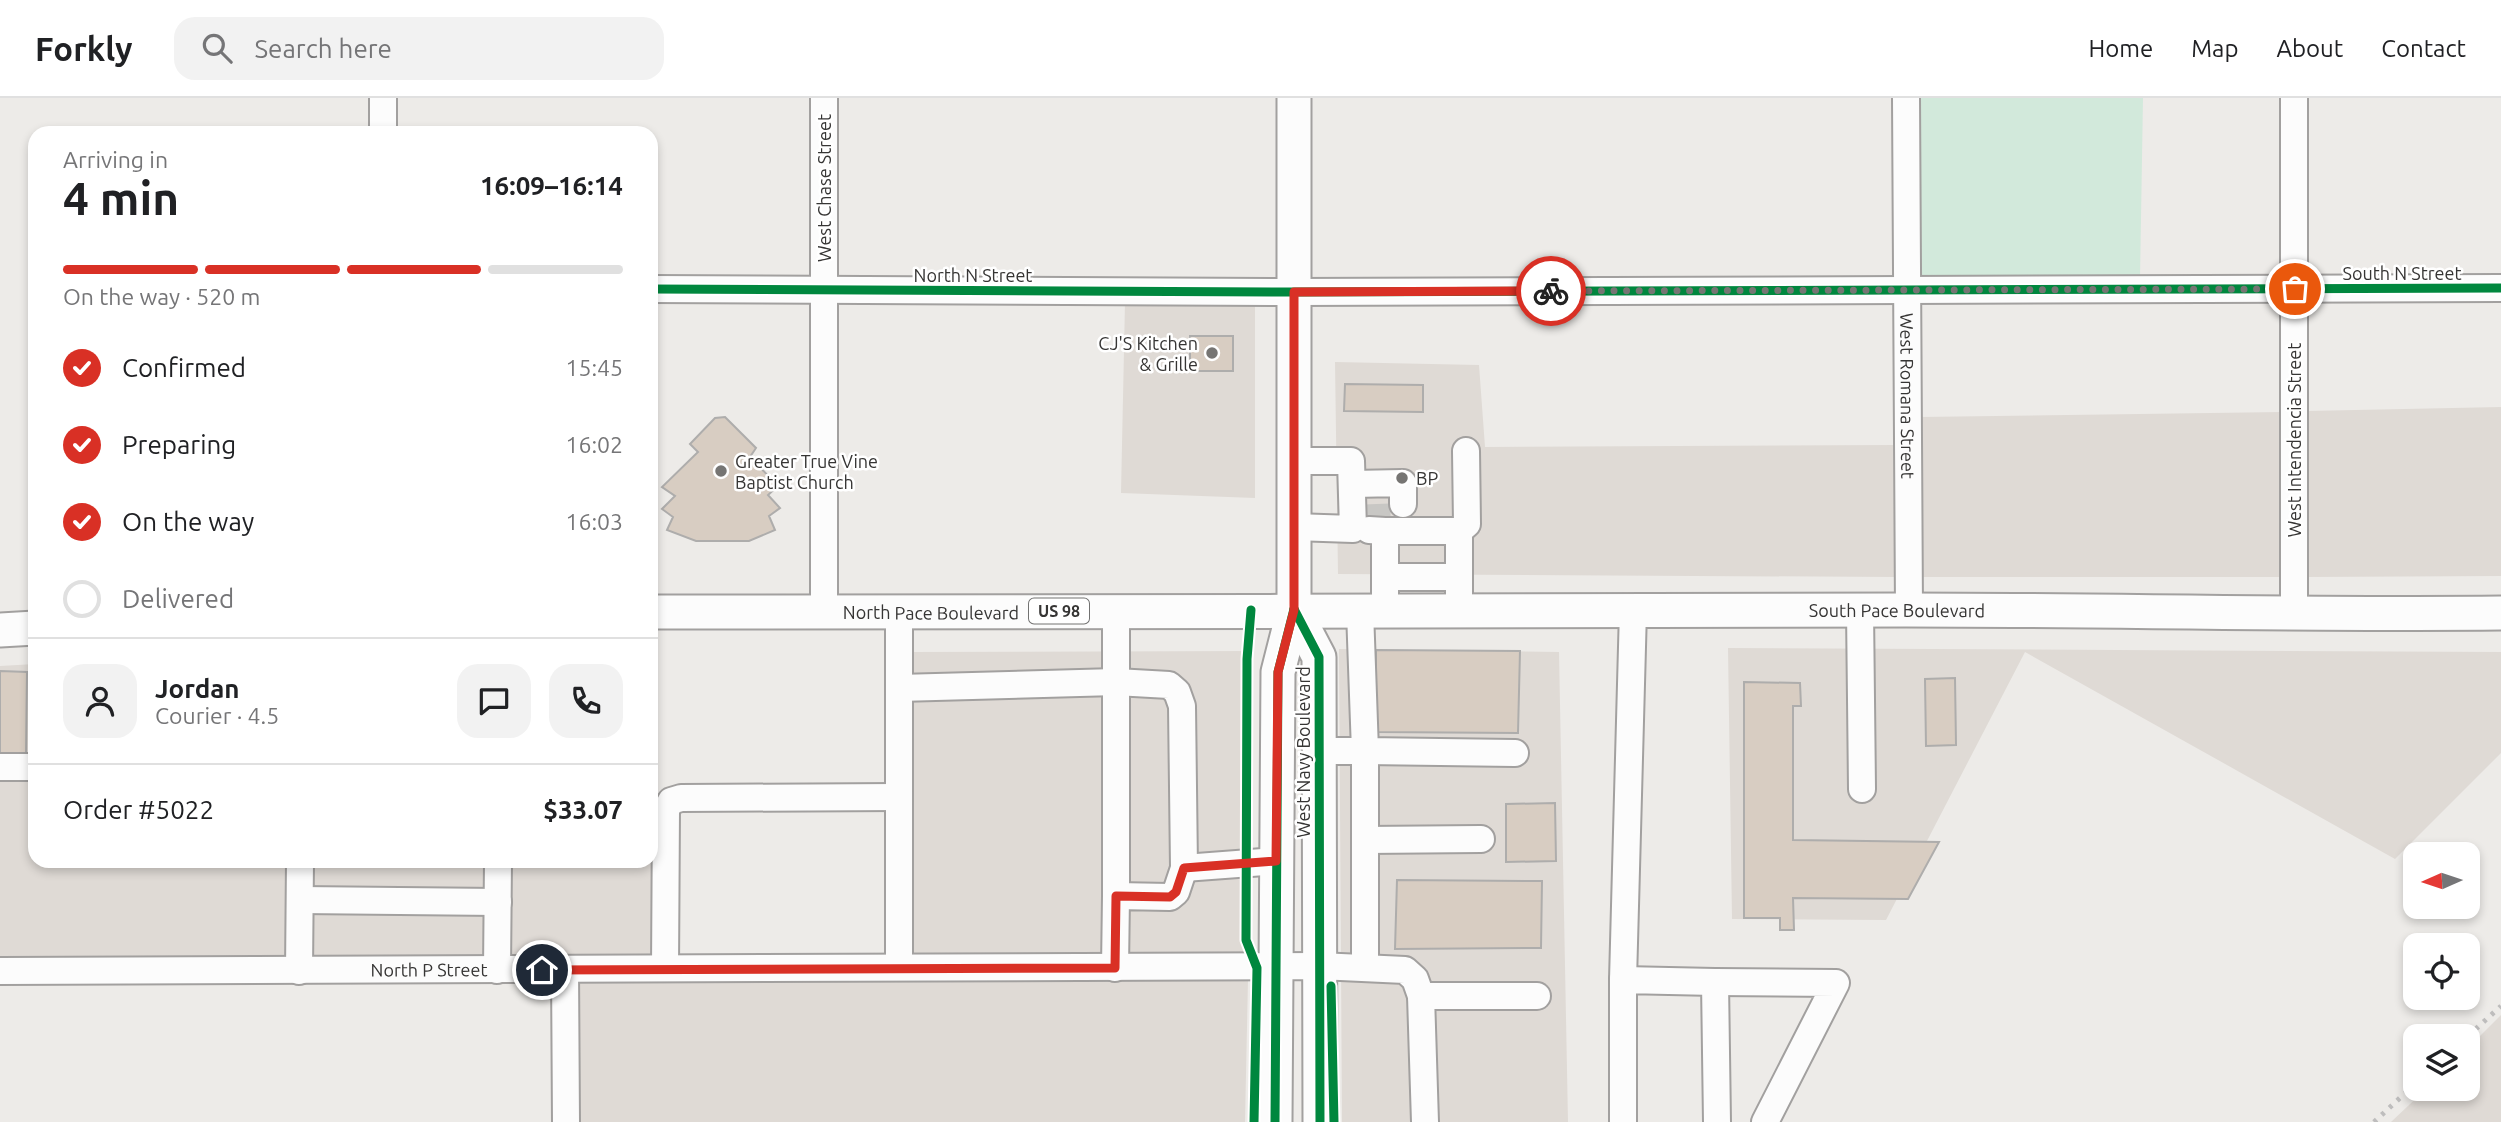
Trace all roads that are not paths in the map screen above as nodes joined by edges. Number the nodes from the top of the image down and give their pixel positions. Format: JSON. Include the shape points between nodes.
{"nodes":[{"id":1,"x":383,"y":98,"type":"edge"},
{"id":2,"x":824,"y":98,"type":"edge"},
{"id":3,"x":1294,"y":98,"type":"edge"},
{"id":4,"x":1906,"y":98,"type":"edge"},
{"id":5,"x":2294,"y":98,"type":"edge"},
{"id":6,"x":383,"y":126,"type":"edge"},
{"id":7,"x":2501,"y":288,"type":"edge"},
{"id":8,"x":658,"y":289,"type":"edge"},
{"id":9,"x":2295,"y":289,"type":"junction"},
{"id":10,"x":824,"y":290,"type":"junction"},
{"id":11,"x":1906,"y":290,"type":"junction"},
{"id":12,"x":1294,"y":292,"type":"junction"},
{"id":13,"x":1466,"y":451,"type":"dead end"},
{"id":14,"x":1294,"y":461,"type":"junction"},
{"id":15,"x":1381,"y":515,"type":"junction"},
{"id":16,"x":1294,"y":527,"type":"junction"},
{"id":17,"x":1459,"y":531,"type":"junction"},
{"id":18,"x":1385,"y":576,"type":"junction"},
{"id":19,"x":1459,"y":577,"type":"junction"},
{"id":20,"x":1294,"y":610,"type":"junction"},
{"id":21,"x":1633,"y":610,"type":"junction"},
{"id":22,"x":1860,"y":610,"type":"junction"},
{"id":23,"x":1909,"y":610,"type":"junction"},
{"id":24,"x":1116,"y":611,"type":"junction"},
{"id":25,"x":1373,"y":611,"type":"junction"},
{"id":26,"x":1459,"y":611,"type":"junction"},
{"id":27,"x":658,"y":612,"type":"edge"},
{"id":28,"x":824,"y":613,"type":"junction"},
{"id":29,"x":899,"y":613,"type":"junction"},
{"id":30,"x":2501,"y":613,"type":"edge"},
{"id":31,"x":2294,"y":615,"type":"junction"},
{"id":32,"x":28,"y":628,"type":"edge"},
{"id":33,"x":0,"y":630,"type":"edge"},
{"id":34,"x":1116,"y":682,"type":"junction"},
{"id":35,"x":899,"y":688,"type":"junction"},
{"id":36,"x":1319,"y":751,"type":"junction"},
{"id":37,"x":1365,"y":751,"type":"junction"},
{"id":38,"x":1515,"y":753,"type":"dead end"},
{"id":39,"x":0,"y":767,"type":"edge"},
{"id":40,"x":28,"y":767,"type":"edge"},
{"id":41,"x":1862,"y":789,"type":"dead end"},
{"id":42,"x":899,"y":797,"type":"junction"},
{"id":43,"x":1481,"y":839,"type":"dead end"},
{"id":44,"x":1365,"y":840,"type":"junction"},
{"id":45,"x":1276,"y":861,"type":"junction"},
{"id":46,"x":300,"y":868,"type":"edge"},
{"id":47,"x":498,"y":868,"type":"edge"},
{"id":48,"x":1184,"y":868,"type":"junction"},
{"id":49,"x":1116,"y":896,"type":"junction"},
{"id":50,"x":300,"y":900,"type":"junction"},
{"id":51,"x":498,"y":902,"type":"junction"},
{"id":52,"x":1320,"y":966,"type":"junction"},
{"id":53,"x":899,"y":967,"type":"junction"},
{"id":54,"x":1365,"y":967,"type":"junction"},
{"id":55,"x":665,"y":968,"type":"junction"},
{"id":56,"x":1115,"y":968,"type":"junction"},
{"id":57,"x":1275,"y":968,"type":"junction"},
{"id":58,"x":497,"y":970,"type":"junction"},
{"id":59,"x":565,"y":970,"type":"junction"},
{"id":60,"x":0,"y":971,"type":"edge"},
{"id":61,"x":299,"y":971,"type":"junction"},
{"id":62,"x":1623,"y":981,"type":"junction"},
{"id":63,"x":1715,"y":982,"type":"junction"},
{"id":64,"x":1421,"y":996,"type":"junction"},
{"id":65,"x":1537,"y":996,"type":"dead end"},
{"id":66,"x":566,"y":1122,"type":"edge"},
{"id":67,"x":1275,"y":1122,"type":"edge"},
{"id":68,"x":1320,"y":1122,"type":"edge"},
{"id":69,"x":1425,"y":1122,"type":"edge"},
{"id":70,"x":1623,"y":1122,"type":"edge"},
{"id":71,"x":1717,"y":1122,"type":"edge"},
{"id":72,"x":1765,"y":1122,"type":"edge"}],
"edges":[{"from":1,"to":6,"type":"street"},
{"from":2,"to":10,"type":"street","name":"West Chase Street"},
{"from":3,"to":12,"type":"main road"},
{"from":4,"to":11,"type":"street","name":"West Romana Street"},
{"from":5,"to":9,"type":"street","name":"West Intendencia Street"},
{"from":7,"to":9,"type":"street","name":"South N Street"},
{"from":8,"to":10,"type":"street","name":"North N Street"},
{"from":9,"to":11,"type":"street","name":"South N Street"},
{"from":9,"to":31,"type":"street","name":"West Intendencia Street"},
{"from":10,"to":12,"type":"street","name":"North N Street"},
{"from":10,"to":28,"type":"street","name":"West Chase Street"},
{"from":11,"to":12,"type":"street","name":"South N Street"},
{"from":11,"to":23,"type":"street","name":"West Romana Street"},
{"from":12,"to":14,"type":"main road"},
{"from":13,"to":17,"type":"street","via":[[1467,524]]},
{"from":14,"to":15,"type":"street","via":[[1351,461]]},
{"from":14,"to":16,"type":"main road"},
{"from":15,"to":16,"type":"street"},
{"from":15,"to":17,"type":"street"},
{"from":15,"to":18,"type":"street"},
{"from":16,"to":20,"type":"main road"},
{"from":17,"to":19,"type":"street"},
{"from":18,"to":19,"type":"street"},
{"from":18,"to":25,"type":"street"},
{"from":19,"to":26,"type":"street"},
{"from":20,"to":24,"type":"main road","name":"North Pace Boulevard","number":"US 98"},
{"from":20,"to":25,"type":"main road","name":"South Pace Boulevard"},
{"from":20,"to":36,"type":"main road","name":"West Navy Boulevard","via":[[1319,657]]},
{"from":20,"to":45,"type":"main road","name":"West Navy Boulevard","via":[[1278,672]]},
{"from":21,"to":22,"type":"main road","name":"South Pace Boulevard"},
{"from":21,"to":26,"type":"main road","name":"South Pace Boulevard"},
{"from":21,"to":62,"type":"street"},
{"from":22,"to":23,"type":"main road","name":"South Pace Boulevard"},
{"from":22,"to":41,"type":"street"},
{"from":23,"to":31,"type":"main road","name":"South Pace Boulevard"},
{"from":24,"to":29,"type":"main road","name":"North Pace Boulevard","number":"US 98"},
{"from":24,"to":34,"type":"street"},
{"from":25,"to":26,"type":"main road","name":"South Pace Boulevard"},
{"from":25,"to":37,"type":"street"},
{"from":27,"to":28,"type":"main road","name":"North Pace Boulevard","number":"US 98"},
{"from":28,"to":29,"type":"main road","name":"North Pace Boulevard","number":"US 98"},
{"from":29,"to":35,"type":"street"},
{"from":30,"to":31,"type":"main road","name":"South Pace Boulevard"},
{"from":32,"to":33,"type":"main road"},
{"from":34,"to":35,"type":"street"},
{"from":34,"to":48,"type":"street","via":[[1170,685],[1177,692],[1182,706]]},
{"from":34,"to":49,"type":"street"},
{"from":35,"to":42,"type":"street"},
{"from":36,"to":37,"type":"street"},
{"from":36,"to":52,"type":"main road","name":"West Navy Boulevard"},
{"from":37,"to":38,"type":"street"},
{"from":37,"to":44,"type":"street"},
{"from":39,"to":40,"type":"street"},
{"from":42,"to":53,"type":"street"},
{"from":42,"to":55,"type":"street","via":[[671,801],[666,810]]},
{"from":43,"to":44,"type":"street"},
{"from":44,"to":54,"type":"street"},
{"from":45,"to":48,"type":"street"},
{"from":45,"to":57,"type":"main road","name":"West Navy Boulevard"},
{"from":46,"to":50,"type":"street"},
{"from":47,"to":51,"type":"street"},
{"from":48,"to":49,"type":"street","via":[[1170,897]]},
{"from":49,"to":56,"type":"street"},
{"from":50,"to":51,"type":"street"},
{"from":50,"to":61,"type":"street"},
{"from":51,"to":58,"type":"street"},
{"from":52,"to":54,"type":"street","name":"North P Street"},
{"from":52,"to":57,"type":"street","name":"North P Street"},
{"from":52,"to":68,"type":"main road","name":"West Navy Boulevard"},
{"from":53,"to":55,"type":"street","name":"North P Street"},
{"from":53,"to":56,"type":"street","name":"North P Street"},
{"from":54,"to":64,"type":"street","name":"North P Street","via":[[1405,971],[1415,979]]},
{"from":55,"to":59,"type":"street","name":"North P Street"},
{"from":56,"to":57,"type":"street","name":"North P Street"},
{"from":57,"to":67,"type":"main road","name":"West Navy Boulevard"},
{"from":58,"to":59,"type":"street","name":"North P Street"},
{"from":58,"to":61,"type":"street","name":"North P Street"},
{"from":59,"to":66,"type":"street"},
{"from":60,"to":61,"type":"street","name":"North P Street"},
{"from":62,"to":63,"type":"street"},
{"from":62,"to":70,"type":"street"},
{"from":63,"to":71,"type":"street"},
{"from":63,"to":72,"type":"street","via":[[1836,983]]},
{"from":64,"to":65,"type":"street"},
{"from":64,"to":69,"type":"street"}]}
